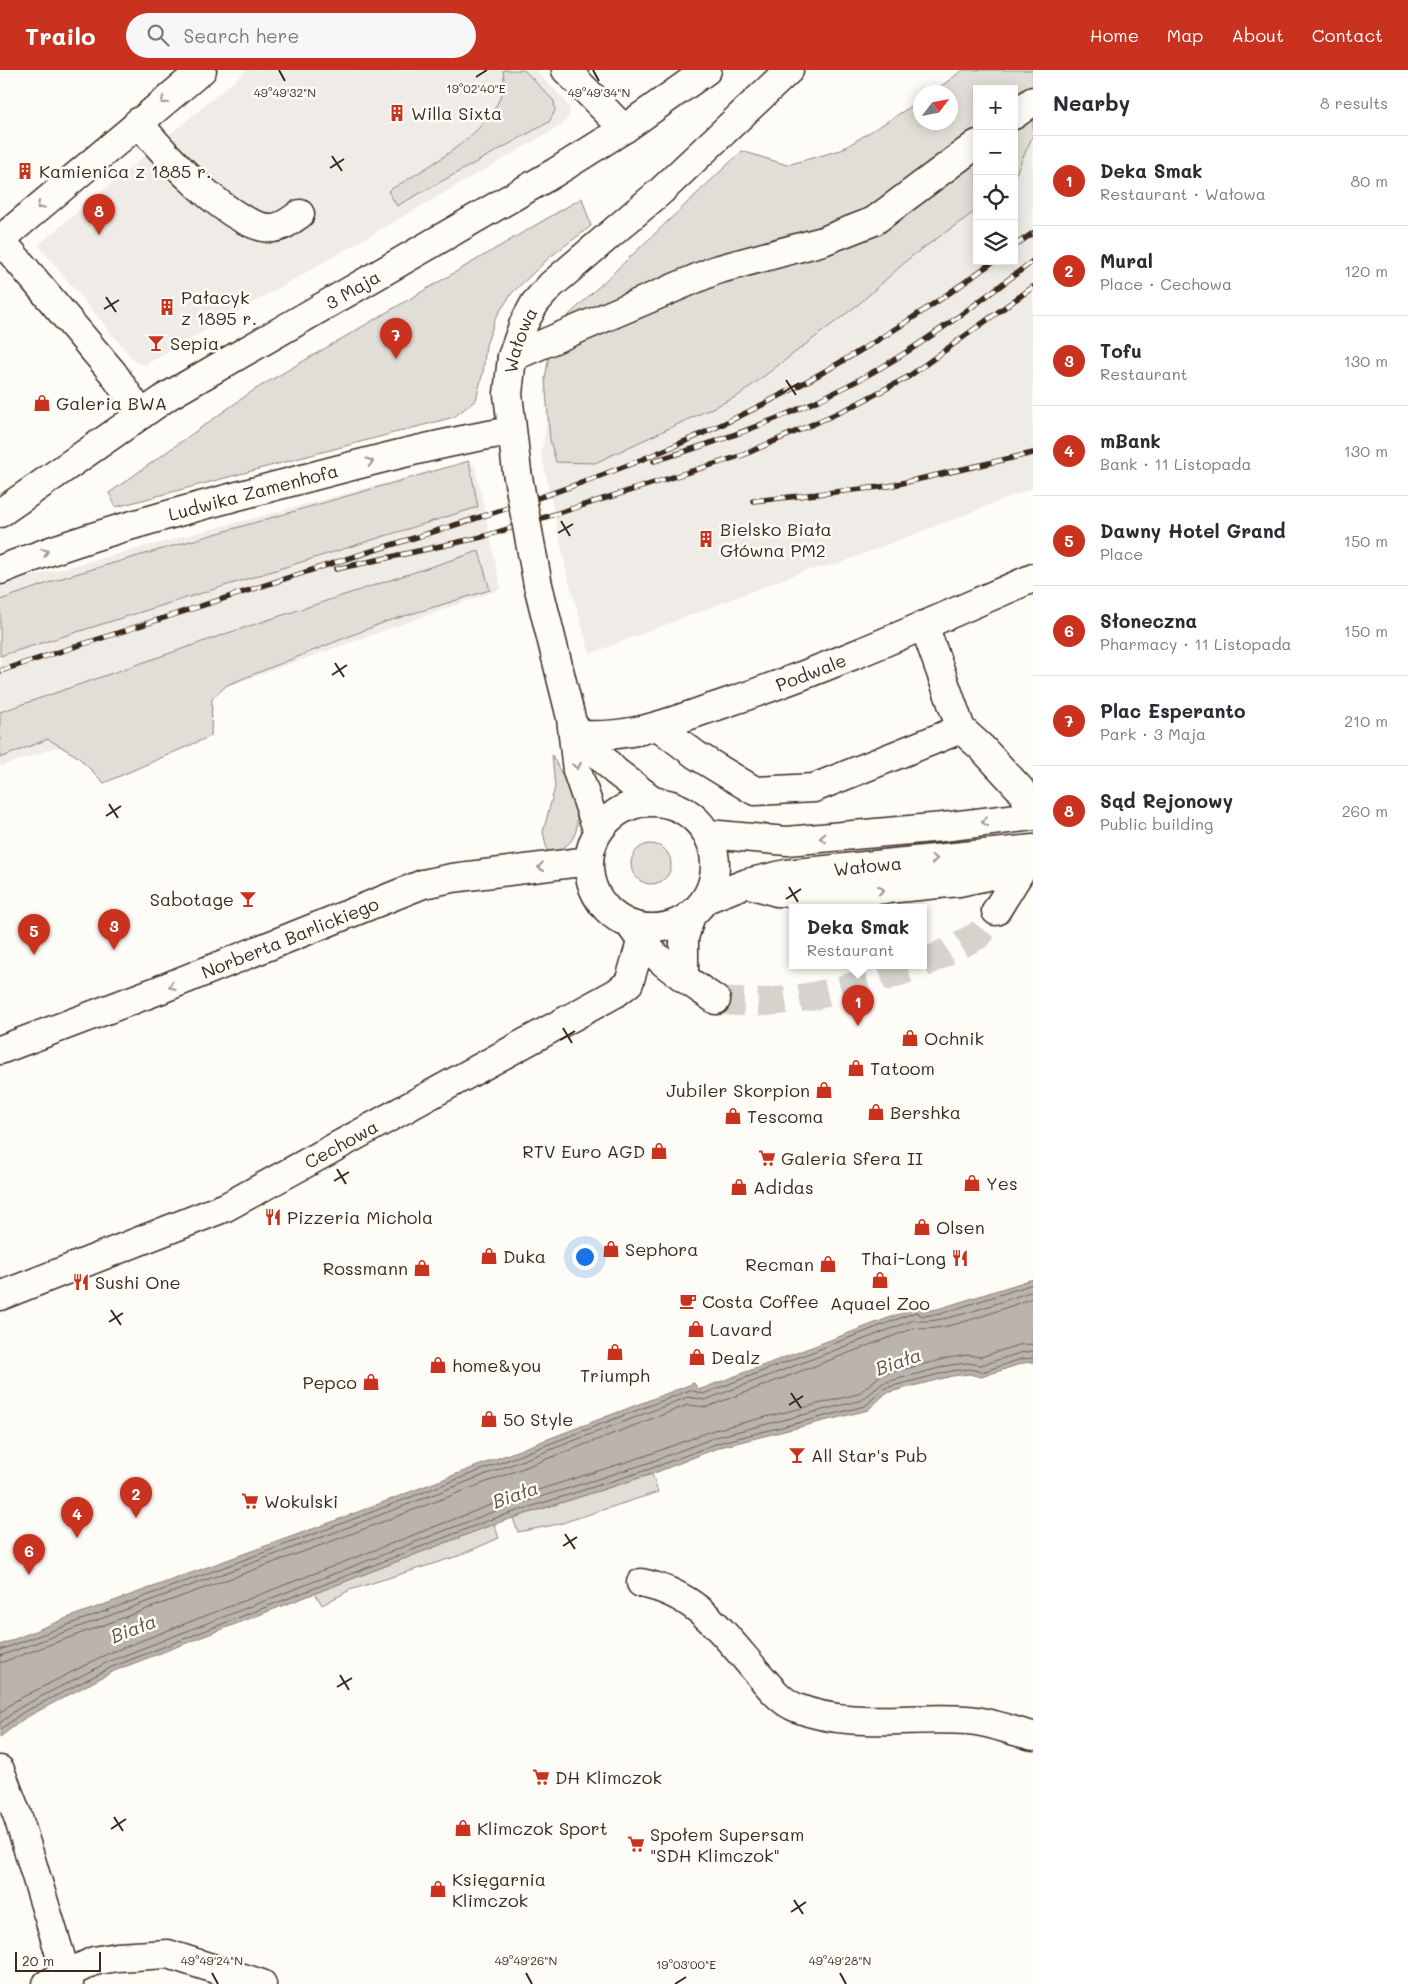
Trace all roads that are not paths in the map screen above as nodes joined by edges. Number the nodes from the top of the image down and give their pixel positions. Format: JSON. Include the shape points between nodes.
{"nodes":[{"id":1,"x":202,"y":70,"type":"edge"},
{"id":2,"x":566,"y":70,"type":"edge"},
{"id":3,"x":707,"y":70,"type":"edge"},
{"id":4,"x":789,"y":70,"type":"edge"},
{"id":5,"x":1033,"y":101,"type":"edge"},
{"id":6,"x":1018,"y":113,"type":"edge"},
{"id":7,"x":138,"y":122,"type":"junction"},
{"id":8,"x":624,"y":129,"type":"junction"},
{"id":9,"x":973,"y":147,"type":"edge"},
{"id":10,"x":300,"y":214,"type":"dead end"},
{"id":11,"x":0,"y":239,"type":"edge"},
{"id":12,"x":512,"y":357,"type":"junction"},
{"id":13,"x":141,"y":414,"type":"junction"},
{"id":14,"x":510,"y":431,"type":"junction"},
{"id":15,"x":0,"y":513,"type":"edge"},
{"id":16,"x":0,"y":570,"type":"edge"},
{"id":17,"x":1033,"y":578,"type":"edge"},
{"id":18,"x":924,"y":625,"type":"junction"},
{"id":19,"x":575,"y":727,"type":"junction"},
{"id":20,"x":659,"y":727,"type":"junction"},
{"id":21,"x":960,"y":729,"type":"junction"},
{"id":22,"x":654,"y":801,"type":"junction"},
{"id":23,"x":1033,"y":810,"type":"edge"},
{"id":24,"x":1033,"y":816,"type":"edge"},
{"id":25,"x":598,"y":832,"type":"junction"},
{"id":26,"x":708,"y":834,"type":"junction"},
{"id":27,"x":1030,"y":856,"type":"edge"},
{"id":28,"x":589,"y":861,"type":"junction"},
{"id":29,"x":698,"y":907,"type":"junction"},
{"id":30,"x":996,"y":911,"type":"tunnel mouth"},
{"id":31,"x":635,"y":933,"type":"junction"},
{"id":32,"x":684,"y":978,"type":"junction"},
{"id":33,"x":716,"y":1000,"type":"tunnel mouth"},
{"id":34,"x":0,"y":1050,"type":"edge"},
{"id":35,"x":0,"y":1296,"type":"edge"},
{"id":36,"x":641,"y":1583,"type":"dead end"},
{"id":37,"x":1033,"y":1736,"type":"edge"},
{"id":38,"x":0,"y":1770,"type":"edge"},
{"id":39,"x":60,"y":1981,"type":"edge"},
{"id":40,"x":262,"y":1984,"type":"edge"}],
"edges":[{"from":1,"to":7,"type":"street","one_way":true},
{"from":2,"to":8,"type":"street"},
{"from":3,"to":8,"type":"street","name":"3 Maja"},
{"from":4,"to":12,"type":"street","name":"Wałowa","via":[[661,191],[551,285],[535,303],[524,323]]},
{"from":5,"to":6,"type":"street"},
{"from":7,"to":10,"type":"street","via":[[158,147],[201,188],[242,219],[273,228],[284,226]]},
{"from":7,"to":11,"type":"street","one_way":true},
{"from":8,"to":13,"type":"street","name":"3 Maja","via":[[546,178],[210,370]]},
{"from":9,"to":12,"type":"street","via":[[874,221],[823,241],[716,270]]},
{"from":11,"to":13,"type":"street","via":[[113,373]]},
{"from":12,"to":14,"type":"street","name":"Wałowa","via":[[508,394]]},
{"from":13,"to":15,"type":"street","name":"3 Maja"},
{"from":16,"to":14,"type":"street","name":"Ludwika Zamenhofa","one_way":true,"via":[[59,546],[204,505],[452,440]]},
{"from":14,"to":19,"type":"street","name":"Wałowa","bridge":true,"via":[[538,585]]},
{"from":17,"to":18,"type":"street","name":"Podwale"},
{"from":18,"to":20,"type":"street","name":"Podwale","via":[[783,684]]},
{"from":18,"to":21,"type":"street"},
{"from":19,"to":20,"type":"street","name":"Podwale","via":[[604,736]]},
{"from":19,"to":22,"type":"street","via":[[615,771]]},
{"from":19,"to":25,"type":"street","name":"Wałowa","one_way":true,"via":[[577,771]]},
{"from":20,"to":21,"type":"street","via":[[696,755],[755,791],[814,788]]},
{"from":21,"to":23,"type":"street","via":[[1020,789]]},
{"from":22,"to":25,"type":"street","via":[[632,805],[613,815]]},
{"from":22,"to":26,"type":"street","via":[[675,806],[694,817]]},
{"from":24,"to":26,"type":"street","name":"Wałowa","one_way":true,"via":[[787,841]]},
{"from":25,"to":28,"type":"street"},
{"from":26,"to":29,"type":"street","via":[[715,856],[714,878]]},
{"from":29,"to":27,"type":"street","name":"Wałowa","one_way":true,"via":[[747,883],[786,874]]},
{"from":27,"to":30,"type":"street"},
{"from":28,"to":31,"type":"street","via":[[591,881],[599,899]]},
{"from":28,"to":34,"type":"street","name":"Norberta Barlickiego","one_way":true,"via":[[423,884]]},
{"from":29,"to":31,"type":"street","via":[[672,925]]},
{"from":29,"to":32,"type":"street","via":[[684,938]]},
{"from":31,"to":32,"type":"street","via":[[667,966]]},
{"from":31,"to":35,"type":"street","name":"Cechowa","via":[[629,983],[616,993],[226,1207]]},
{"from":32,"to":33,"type":"street"},
{"from":36,"to":37,"type":"street","via":[[660,1587],[691,1602],[779,1698],[796,1708],[837,1717],[968,1720]]},
{"from":38,"to":39,"type":"street","via":[[18,1817]]},
{"from":39,"to":40,"type":"street","via":[[94,1961],[168,1954]]}]}
